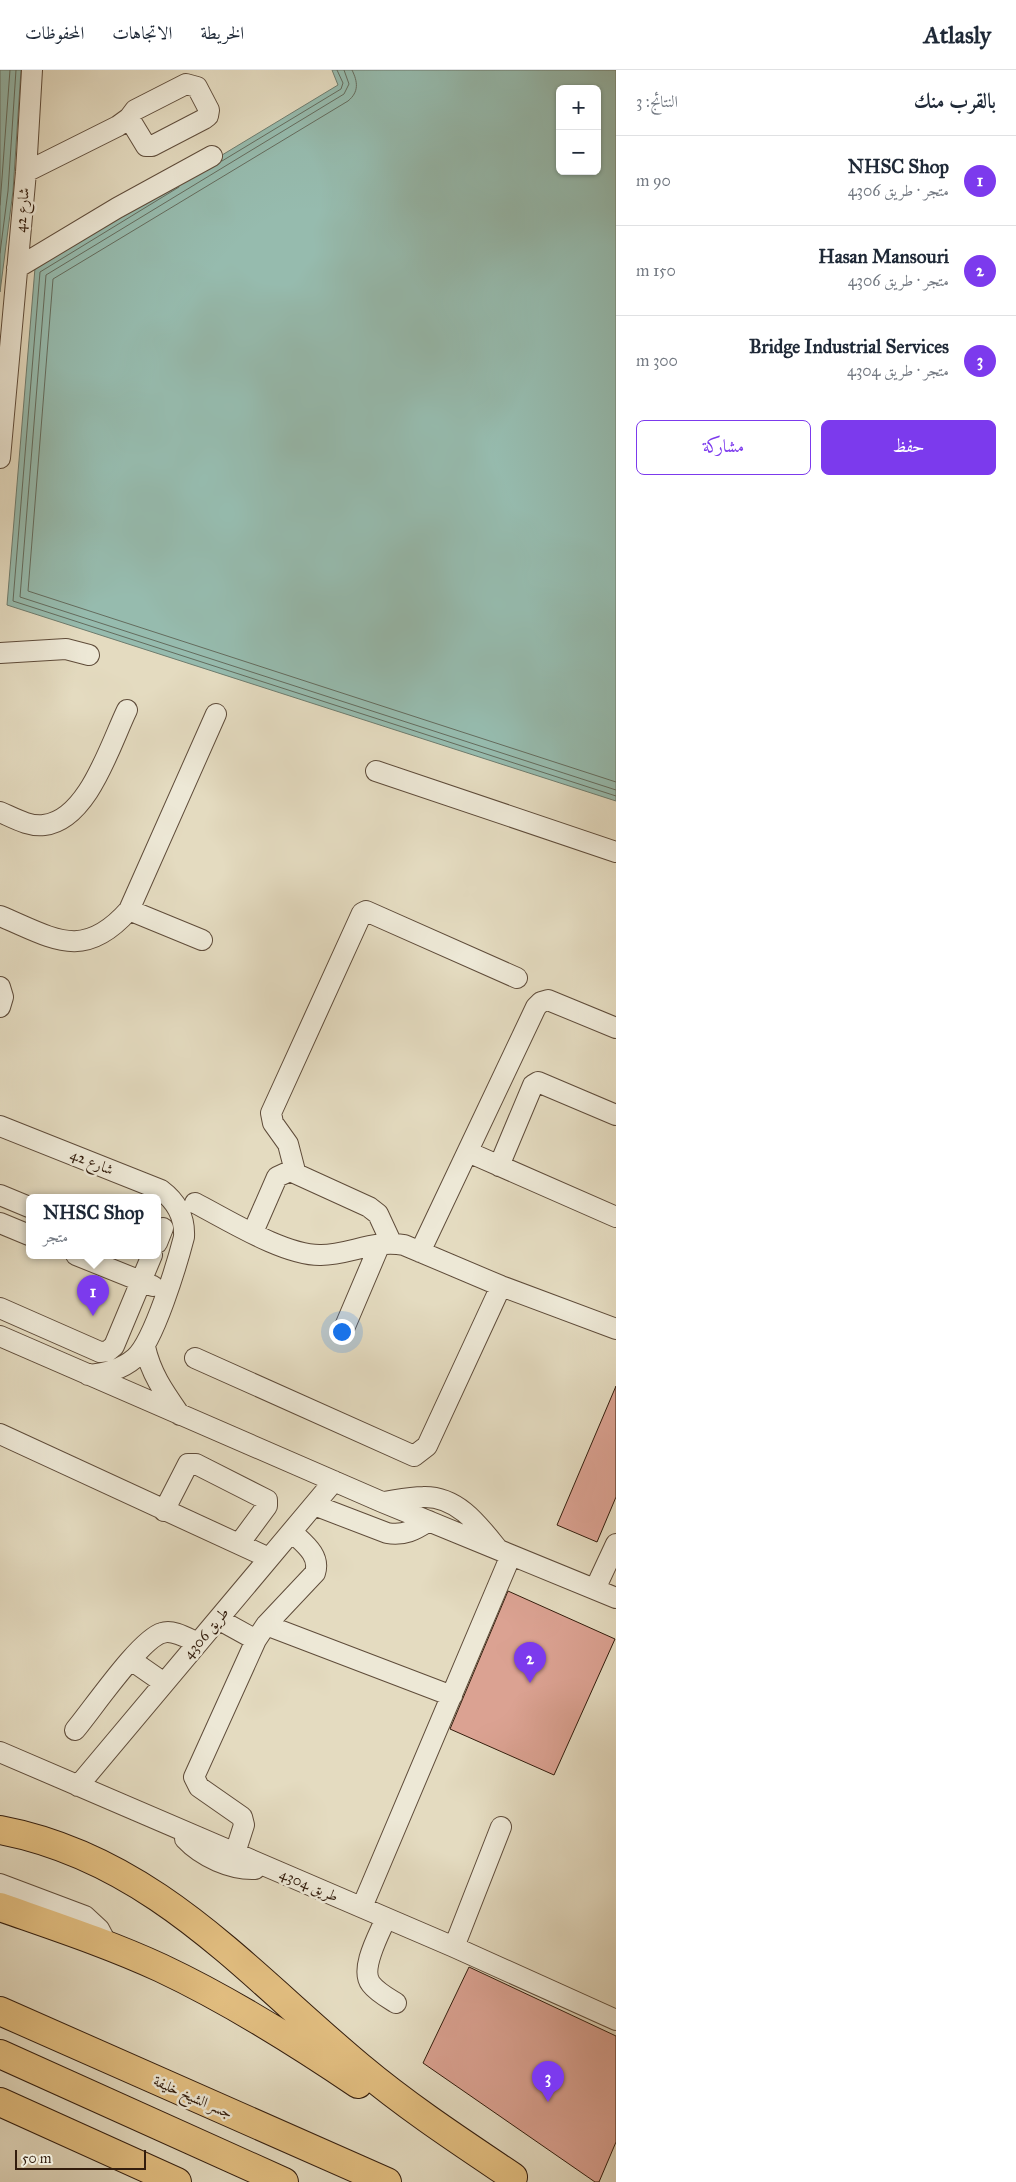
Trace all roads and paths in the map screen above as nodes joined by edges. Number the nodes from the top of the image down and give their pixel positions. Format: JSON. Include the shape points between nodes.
{"nodes":[{"id":1,"x":32,"y":70,"type":"edge"},
{"id":2,"x":129,"y":118,"type":"dead end"},
{"id":3,"x":212,"y":156,"type":"dead end"},
{"id":4,"x":26,"y":172,"type":"junction"},
{"id":5,"x":17,"y":268,"type":"junction"},
{"id":6,"x":0,"y":458,"type":"edge"},
{"id":7,"x":0,"y":653,"type":"edge"},
{"id":8,"x":89,"y":655,"type":"dead end"},
{"id":9,"x":127,"y":710,"type":"dead end"},
{"id":10,"x":216,"y":714,"type":"dead end"},
{"id":11,"x":376,"y":771,"type":"dead end"},
{"id":12,"x":0,"y":812,"type":"edge"},
{"id":13,"x":616,"y":852,"type":"edge"},
{"id":14,"x":129,"y":910,"type":"junction"},
{"id":15,"x":0,"y":916,"type":"edge"},
{"id":16,"x":202,"y":940,"type":"dead end"},
{"id":17,"x":517,"y":978,"type":"dead end"},
{"id":18,"x":0,"y":987,"type":"edge"},
{"id":19,"x":0,"y":1007,"type":"edge"},
{"id":20,"x":616,"y":1028,"type":"edge"},
{"id":21,"x":616,"y":1115,"type":"edge"},
{"id":22,"x":0,"y":1126,"type":"edge"},
{"id":23,"x":468,"y":1152,"type":"junction"},
{"id":24,"x":499,"y":1166,"type":"junction"},
{"id":25,"x":295,"y":1172,"type":"junction"},
{"id":26,"x":0,"y":1196,"type":"edge"},
{"id":27,"x":26,"y":1206,"type":"edge"},
{"id":28,"x":187,"y":1206,"type":"junction"},
{"id":29,"x":616,"y":1217,"type":"edge"},
{"id":30,"x":0,"y":1223,"type":"edge"},
{"id":31,"x":253,"y":1232,"type":"junction"},
{"id":32,"x":26,"y":1234,"type":"edge"},
{"id":33,"x":386,"y":1243,"type":"junction"},
{"id":34,"x":420,"y":1252,"type":"junction"},
{"id":35,"x":161,"y":1253,"type":"edge"},
{"id":36,"x":86,"y":1259,"type":"edge"},
{"id":37,"x":149,"y":1259,"type":"edge"},
{"id":38,"x":175,"y":1265,"type":"junction"},
{"id":39,"x":140,"y":1281,"type":"junction"},
{"id":40,"x":501,"y":1286,"type":"junction"},
{"id":41,"x":166,"y":1292,"type":"junction"},
{"id":42,"x":0,"y":1308,"type":"edge"},
{"id":43,"x":616,"y":1329,"type":"edge"},
{"id":44,"x":343,"y":1331,"type":"dead end"},
{"id":45,"x":0,"y":1336,"type":"edge"},
{"id":46,"x":145,"y":1347,"type":"junction"},
{"id":47,"x":91,"y":1348,"type":"junction"},
{"id":48,"x":195,"y":1358,"type":"dead end"},
{"id":49,"x":82,"y":1372,"type":"junction"},
{"id":50,"x":180,"y":1415,"type":"junction"},
{"id":51,"x":0,"y":1434,"type":"edge"},
{"id":52,"x":334,"y":1481,"type":"junction"},
{"id":53,"x":382,"y":1502,"type":"junction"},
{"id":54,"x":314,"y":1505,"type":"junction"},
{"id":55,"x":164,"y":1511,"type":"junction"},
{"id":56,"x":429,"y":1521,"type":"junction"},
{"id":57,"x":292,"y":1532,"type":"junction"},
{"id":58,"x":239,"y":1544,"type":"junction"},
{"id":59,"x":616,"y":1544,"type":"edge"},
{"id":60,"x":504,"y":1552,"type":"junction"},
{"id":61,"x":269,"y":1558,"type":"junction"},
{"id":62,"x":595,"y":1589,"type":"junction"},
{"id":63,"x":616,"y":1598,"type":"edge"},
{"id":64,"x":218,"y":1619,"type":"junction"},
{"id":65,"x":261,"y":1632,"type":"junction"},
{"id":66,"x":198,"y":1643,"type":"junction"},
{"id":67,"x":131,"y":1660,"type":"junction"},
{"id":68,"x":164,"y":1683,"type":"junction"},
{"id":69,"x":452,"y":1696,"type":"junction"},
{"id":70,"x":75,"y":1730,"type":"dead end"},
{"id":71,"x":3,"y":1759,"type":"edge"},
{"id":72,"x":78,"y":1786,"type":"junction"},
{"id":73,"x":174,"y":1827,"type":"junction"},
{"id":74,"x":501,"y":1827,"type":"dead end"},
{"id":75,"x":0,"y":1830,"type":"edge"},
{"id":76,"x":235,"y":1853,"type":"junction"},
{"id":77,"x":272,"y":1869,"type":"junction"},
{"id":78,"x":0,"y":1884,"type":"edge"},
{"id":79,"x":0,"y":1907,"type":"edge"},
{"id":80,"x":362,"y":1907,"type":"junction"},
{"id":81,"x":386,"y":1918,"type":"junction"},
{"id":82,"x":108,"y":1946,"type":"junction"},
{"id":83,"x":454,"y":1947,"type":"junction"},
{"id":84,"x":396,"y":2004,"type":"dead end"},
{"id":85,"x":0,"y":2012,"type":"edge"},
{"id":86,"x":616,"y":2020,"type":"edge"},
{"id":87,"x":0,"y":2054,"type":"edge"},
{"id":88,"x":0,"y":2102,"type":"edge"},
{"id":89,"x":517,"y":2180,"type":"edge"},
{"id":90,"x":177,"y":2182,"type":"edge"},
{"id":91,"x":284,"y":2182,"type":"edge"},
{"id":92,"x":387,"y":2182,"type":"edge"}],
"edges":[{"from":1,"to":4,"type":"street","name":"شارع 42"},
{"from":2,"to":4,"type":"street"},
{"from":3,"to":5,"type":"street"},
{"from":4,"to":5,"type":"street","name":"شارع 42"},
{"from":5,"to":6,"type":"street","name":"شارع 42"},
{"from":7,"to":8,"type":"street","via":[[66,649]]},
{"from":9,"to":12,"type":"street","via":[[89,792],[72,813],[44,825],[26,823]]},
{"from":10,"to":14,"type":"street"},
{"from":11,"to":13,"type":"street"},
{"from":14,"to":15,"type":"street","via":[[104,933],[75,942],[62,941]]},
{"from":14,"to":16,"type":"street"},
{"from":17,"to":25,"type":"street","via":[[366,911],[362,913],[271,1113],[273,1123],[288,1144]]},
{"from":18,"to":19,"type":"street","via":[[3,997]]},
{"from":20,"to":23,"type":"street","via":[[548,1000],[541,1002]]},
{"from":21,"to":24,"type":"street","via":[[538,1082]]},
{"from":22,"to":28,"type":"street","name":"شارع 42","via":[[161,1190]]},
{"from":23,"to":24,"type":"street"},
{"from":23,"to":34,"type":"street"},
{"from":24,"to":29,"type":"street"},
{"from":25,"to":31,"type":"street","via":[[285,1172],[277,1177]]},
{"from":25,"to":33,"type":"street","via":[[378,1214]]},
{"from":26,"to":27,"type":"street"},
{"from":28,"to":31,"type":"street"},
{"from":28,"to":38,"type":"street","via":[[184,1237]]},
{"from":30,"to":32,"type":"street"},
{"from":31,"to":33,"type":"street","via":[[304,1254],[323,1255]]},
{"from":33,"to":34,"type":"street"},
{"from":33,"to":44,"type":"street"},
{"from":34,"to":40,"type":"street"},
{"from":35,"to":38,"type":"street"},
{"from":36,"to":39,"type":"street"},
{"from":37,"to":39,"type":"street"},
{"from":38,"to":41,"type":"street"},
{"from":39,"to":41,"type":"street"},
{"from":39,"to":47,"type":"street","via":[[114,1346],[100,1352]]},
{"from":40,"to":43,"type":"street"},
{"from":40,"to":48,"type":"street","via":[[427,1446],[414,1456]]},
{"from":41,"to":46,"type":"street"},
{"from":42,"to":47,"type":"street"},
{"from":45,"to":49,"type":"street"},
{"from":46,"to":49,"type":"street","via":[[123,1366],[110,1372]]},
{"from":46,"to":50,"type":"street","via":[[158,1385]]},
{"from":47,"to":49,"type":"street"},
{"from":49,"to":50,"type":"street"},
{"from":50,"to":52,"type":"street"},
{"from":51,"to":55,"type":"street"},
{"from":52,"to":53,"type":"street"},
{"from":52,"to":54,"type":"street","name":"طريق 4306"},
{"from":53,"to":56,"type":"street"},
{"from":53,"to":60,"type":"street","via":[[424,1497],[444,1501],[462,1509],[475,1520]]},
{"from":54,"to":56,"type":"street","via":[[387,1533],[408,1533]]},
{"from":54,"to":57,"type":"street","name":"طريق 4306"},
{"from":55,"to":58,"type":"street"},
{"from":55,"to":58,"type":"street","via":[[188,1464],[196,1464],[267,1500],[267,1506]]},
{"from":56,"to":60,"type":"street"},
{"from":57,"to":61,"type":"street","name":"طريق 4306"},
{"from":57,"to":65,"type":"street","via":[[314,1555],[317,1566],[312,1578]]},
{"from":58,"to":61,"type":"street"},
{"from":59,"to":62,"type":"street"},
{"from":60,"to":62,"type":"street"},
{"from":60,"to":69,"type":"street"},
{"from":61,"to":64,"type":"street","name":"طريق 4306"},
{"from":62,"to":63,"type":"street"},
{"from":64,"to":65,"type":"street"},
{"from":64,"to":66,"type":"street","name":"طريق 4306"},
{"from":65,"to":69,"type":"street"},
{"from":65,"to":76,"type":"street","via":[[194,1777],[199,1787],[242,1817],[244,1825]]},
{"from":66,"to":67,"type":"street","via":[[170,1632],[161,1633]]},
{"from":66,"to":68,"type":"street","name":"طريق 4306"},
{"from":67,"to":68,"type":"street"},
{"from":67,"to":70,"type":"street"},
{"from":68,"to":72,"type":"street","name":"طريق 4306"},
{"from":69,"to":80,"type":"street"},
{"from":71,"to":72,"type":"street","name":"طريق 4304"},
{"from":72,"to":73,"type":"street","name":"طريق 4304"},
{"from":73,"to":76,"type":"street","name":"طريق 4304"},
{"from":73,"to":77,"type":"street","via":[[189,1844],[228,1866]]},
{"from":74,"to":83,"type":"street"},
{"from":75,"to":89,"type":"highway","via":[[54,1845],[102,1864],[146,1888],[208,1933],[408,2106]]},
{"from":76,"to":77,"type":"street","name":"طريق 4304"},
{"from":77,"to":80,"type":"street","name":"طريق 4304"},
{"from":78,"to":82,"type":"street","via":[[85,1916],[99,1929]]},
{"from":79,"to":82,"type":"highway"},
{"from":80,"to":81,"type":"street","name":"طريق 4304"},
{"from":81,"to":83,"type":"street","name":"طريق 4304"},
{"from":81,"to":84,"type":"street","via":[[368,1963],[367,1977],[372,1986]]},
{"from":82,"to":89,"type":"highway","via":[[203,1989],[343,2073],[459,2148]]},
{"from":83,"to":86,"type":"street","name":"طريق 4304"},
{"from":85,"to":92,"type":"highway","name":"جسر الشيخ خليفة"},
{"from":87,"to":91,"type":"highway"},
{"from":88,"to":90,"type":"highway"}]}
